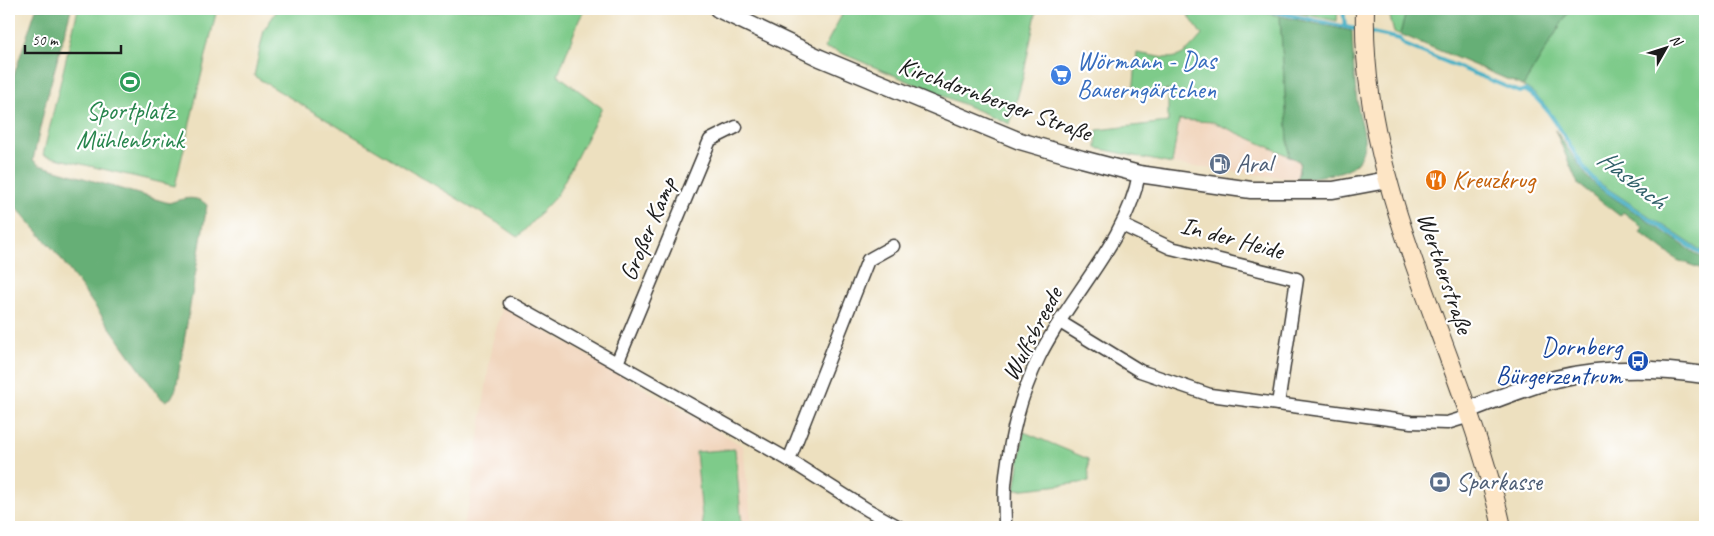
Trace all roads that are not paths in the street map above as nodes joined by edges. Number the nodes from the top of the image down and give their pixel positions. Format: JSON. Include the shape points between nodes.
{"nodes":[{"id":1,"x":718,"y":9,"type":"edge"},
{"id":2,"x":1365,"y":18,"type":"edge"},
{"id":3,"x":736,"y":127,"type":"dead end"},
{"id":4,"x":1139,"y":174,"type":"junction"},
{"id":5,"x":1387,"y":180,"type":"junction"},
{"id":6,"x":1122,"y":225,"type":"junction"},
{"id":7,"x":893,"y":246,"type":"dead end"},
{"id":8,"x":510,"y":303,"type":"dead end"},
{"id":9,"x":1060,"y":322,"type":"junction"},
{"id":10,"x":617,"y":362,"type":"junction"},
{"id":11,"x":1705,"y":375,"type":"edge"},
{"id":12,"x":1278,"y":404,"type":"junction"},
{"id":13,"x":1469,"y":413,"type":"junction"},
{"id":14,"x":789,"y":460,"type":"junction"},
{"id":15,"x":899,"y":527,"type":"edge"},
{"id":16,"x":1005,"y":527,"type":"edge"},
{"id":17,"x":1502,"y":527,"type":"edge"}],
"edges":[{"from":1,"to":4,"type":"street","name":"Kirchdornberger Straße","via":[[820,58],[1020,141]]},
{"from":2,"to":5,"type":"main road","name":"Wertherstraße","via":[[1375,132]]},
{"from":3,"to":10,"type":"street","name":"Großer Kamp","via":[[710,140]]},
{"from":4,"to":5,"type":"street","name":"Kirchdornberger Straße","via":[[1250,190],[1334,190]]},
{"from":4,"to":6,"type":"street","name":"Wulfsbreede"},
{"from":5,"to":13,"type":"main road","name":"Wertherstraße"},
{"from":6,"to":9,"type":"street","name":"Wulfsbreede"},
{"from":6,"to":12,"type":"street","name":"In der Heide","via":[[1171,248],[1297,279]]},
{"from":7,"to":14,"type":"street","via":[[868,260]]},
{"from":8,"to":10,"type":"street"},
{"from":9,"to":12,"type":"street","via":[[1140,371],[1210,395]]},
{"from":9,"to":16,"type":"street","name":"Wulfsbreede","via":[[1040,356],[1023,397],[1005,486]]},
{"from":10,"to":14,"type":"street"},
{"from":11,"to":13,"type":"street","via":[[1657,371],[1588,373],[1538,385]]},
{"from":12,"to":13,"type":"street","via":[[1424,423],[1447,423]]},
{"from":13,"to":17,"type":"main road","name":"Wertherstraße"},
{"from":14,"to":15,"type":"street"}]}
